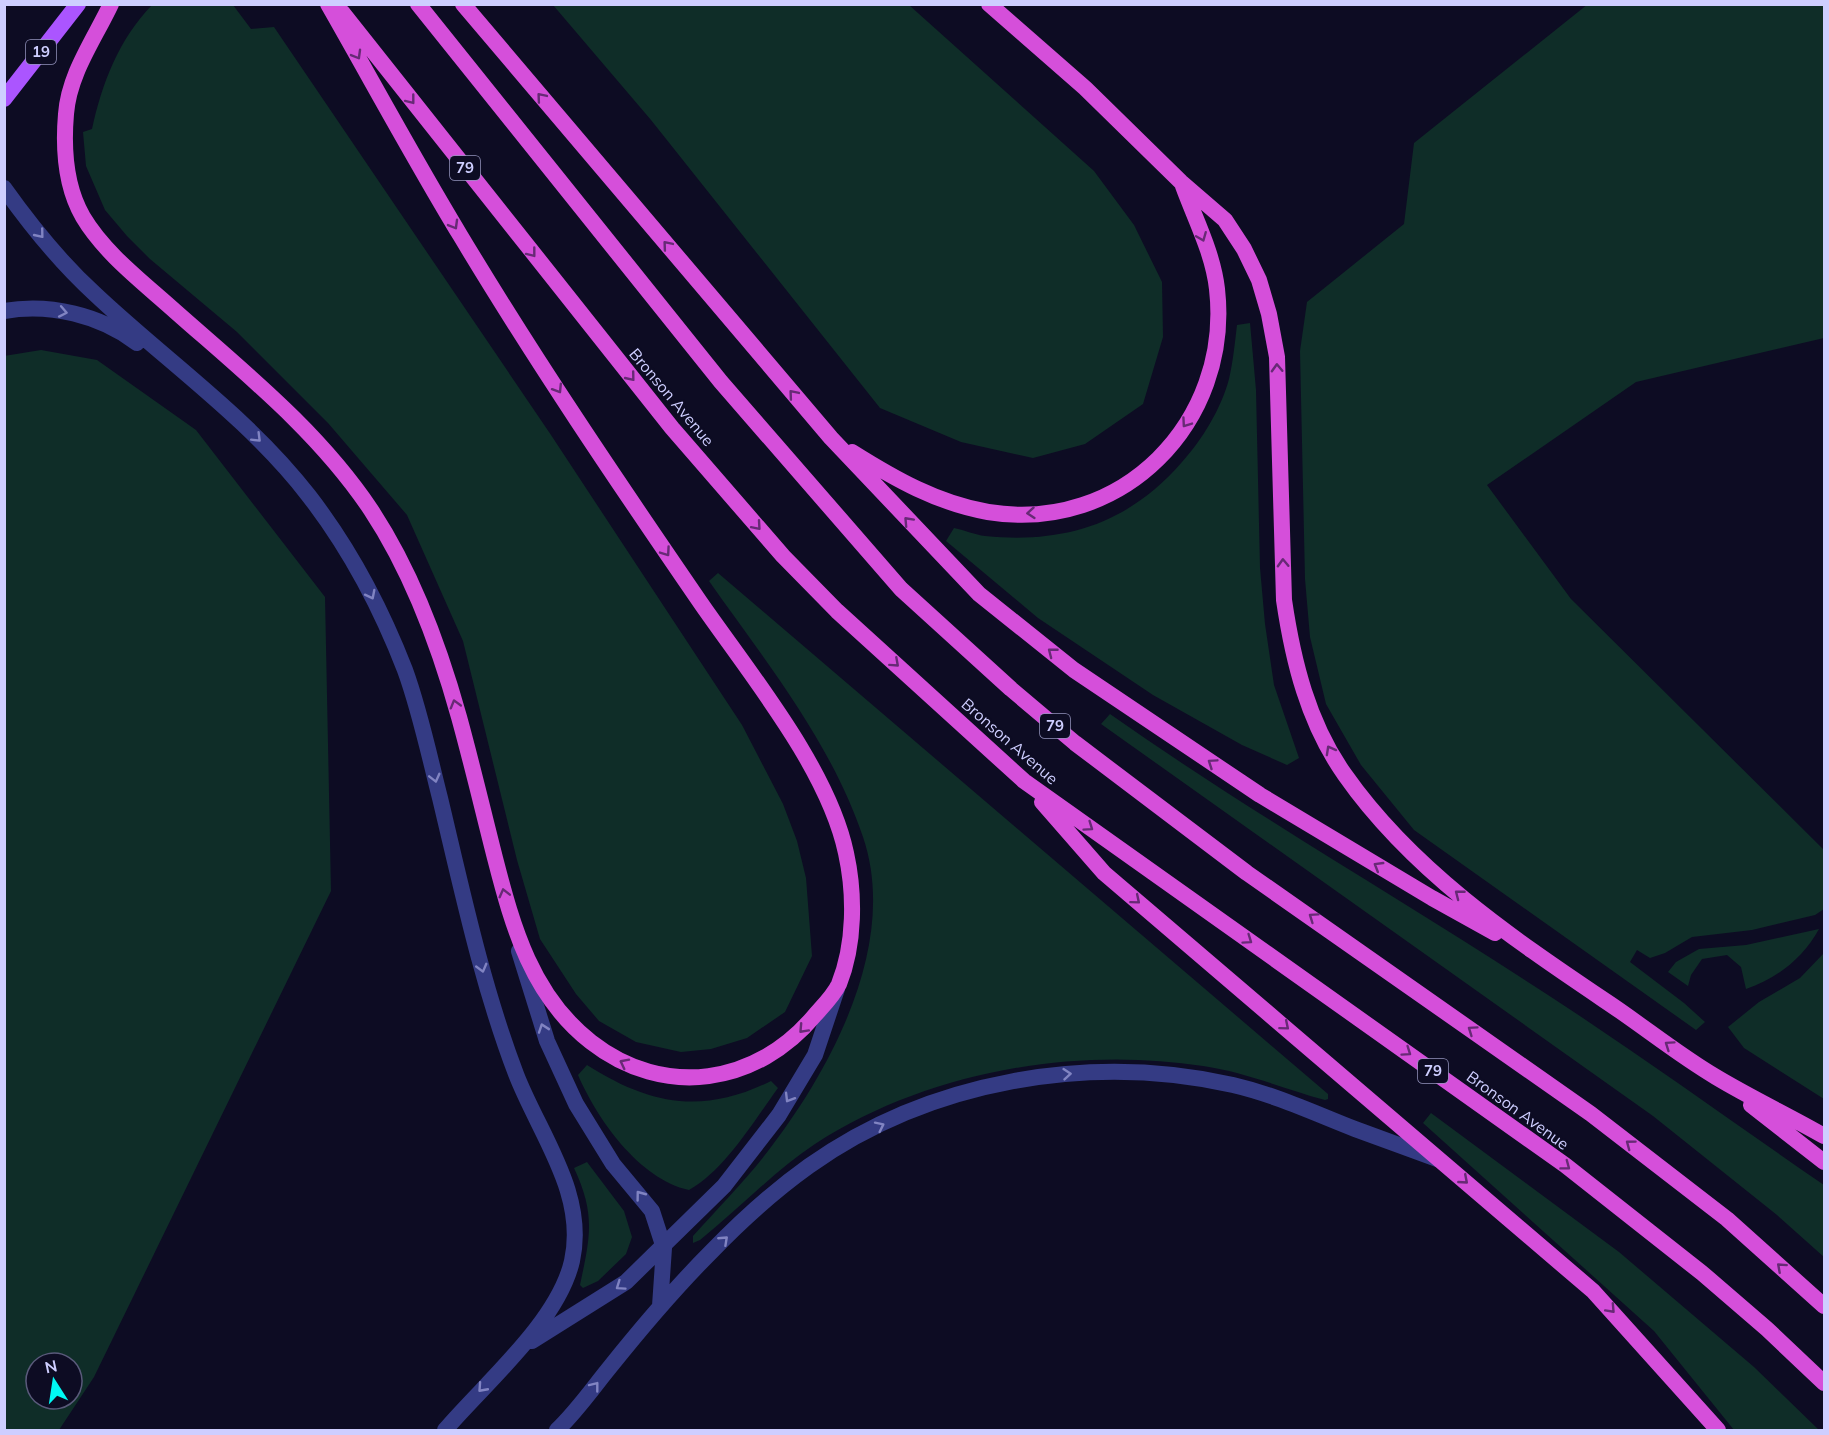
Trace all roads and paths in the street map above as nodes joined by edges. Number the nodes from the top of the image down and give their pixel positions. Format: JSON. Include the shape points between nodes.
{"nodes":[{"id":1,"x":78,"y":4,"type":"edge"},
{"id":2,"x":111,"y":4,"type":"edge"},
{"id":3,"x":328,"y":4,"type":"edge"},
{"id":4,"x":336,"y":4,"type":"edge"},
{"id":5,"x":418,"y":4,"type":"edge"},
{"id":6,"x":463,"y":4,"type":"edge"},
{"id":7,"x":989,"y":4,"type":"edge"},
{"id":8,"x":4,"y":99,"type":"edge"},
{"id":9,"x":1181,"y":182,"type":"junction"},
{"id":10,"x":4,"y":188,"type":"edge"},
{"id":11,"x":4,"y":310,"type":"edge"},
{"id":12,"x":214,"y":398,"type":"junction"},
{"id":13,"x":831,"y":438,"type":"junction"},
{"id":14,"x":1024,"y":781,"type":"junction"},
{"id":15,"x":512,"y":927,"type":"junction"},
{"id":16,"x":1538,"y":956,"type":"junction"},
{"id":17,"x":838,"y":988,"type":"junction"},
{"id":18,"x":1718,"y":1078,"type":"junction"},
{"id":19,"x":1824,"y":1136,"type":"edge"},
{"id":20,"x":1441,"y":1160,"type":"junction"},
{"id":21,"x":1824,"y":1162,"type":"edge"},
{"id":22,"x":664,"y":1248,"type":"junction"},
{"id":23,"x":660,"y":1306,"type":"junction"},
{"id":24,"x":1824,"y":1306,"type":"edge"},
{"id":25,"x":521,"y":1348,"type":"junction"},
{"id":26,"x":1824,"y":1383,"type":"edge"},
{"id":27,"x":445,"y":1431,"type":"edge"},
{"id":28,"x":557,"y":1431,"type":"edge"},
{"id":29,"x":1718,"y":1431,"type":"edge"}],
"edges":[{"from":1,"to":8,"type":"main road","number":"19"},
{"from":15,"to":2,"type":"highway","one_way":true,"via":[[448,679],[418,597],[371,510],[287,410],[116,257],[83,217],[72,192],[66,169],[66,110],[73,79]]},
{"from":3,"to":17,"type":"highway","one_way":true,"via":[[473,255],[607,466],[816,774],[843,842],[852,890],[852,922]]},
{"from":4,"to":14,"type":"highway","name":"Bronson Avenue","number":"79","one_way":true,"via":[[601,340],[783,556]]},
{"from":24,"to":5,"type":"highway","number":"79","one_way":true,"via":[[1727,1219],[1592,1114],[1248,873],[1075,744],[901,589],[720,382]]},
{"from":13,"to":6,"type":"highway","one_way":true},
{"from":7,"to":9,"type":"highway","via":[[1085,88]]},
{"from":9,"to":13,"type":"highway","one_way":true,"via":[[1210,256],[1217,288],[1215,359],[1190,419],[1143,474],[1118,491],[1089,503],[1027,514],[990,512],[955,505],[922,492]]},
{"from":16,"to":9,"type":"highway","one_way":true,"via":[[1433,874],[1396,839],[1344,774],[1311,711],[1292,648],[1284,600],[1276,357],[1269,314],[1259,280],[1225,220]]},
{"from":10,"to":12,"type":"lane","one_way":true,"via":[[93,293]]},
{"from":11,"to":12,"type":"lane","one_way":true,"via":[[45,308],[97,321],[123,332]]},
{"from":12,"to":25,"type":"lane","one_way":true,"via":[[273,455],[333,528],[371,593],[406,674],[491,1000],[518,1078],[566,1184],[573,1210],[572,1263],[550,1310]]},
{"from":16,"to":13,"type":"highway","one_way":true,"via":[[1260,795],[1074,670],[979,594]]},
{"from":14,"to":20,"type":"highway","one_way":true,"via":[[1104,873]]},
{"from":14,"to":26,"type":"highway","name":"Bronson Avenue","number":"79","one_way":true,"via":[[1565,1165],[1710,1280]]},
{"from":17,"to":15,"type":"highway","one_way":true,"via":[[795,1038],[775,1053],[724,1073],[670,1078],[642,1072],[617,1060],[569,1023],[533,974]]},
{"from":22,"to":15,"type":"lane","one_way":true,"via":[[652,1211],[594,1138],[567,1085],[534,1002]]},
{"from":18,"to":16,"type":"highway","one_way":true},
{"from":17,"to":22,"type":"lane","one_way":true,"via":[[815,1055],[779,1115],[724,1186]]},
{"from":18,"to":19,"type":"highway"},
{"from":18,"to":21,"type":"highway"},
{"from":23,"to":20,"type":"lane","one_way":true,"via":[[776,1191],[811,1165],[848,1142],[928,1105],[969,1090],[1009,1082],[1093,1072],[1185,1076],[1280,1098]]},
{"from":20,"to":29,"type":"highway","one_way":true,"via":[[1593,1291]]},
{"from":22,"to":23,"type":"lane"},
{"from":22,"to":25,"type":"lane","one_way":true,"via":[[626,1282]]},
{"from":28,"to":23,"type":"lane","one_way":true},
{"from":25,"to":27,"type":"lane","one_way":true}]}
